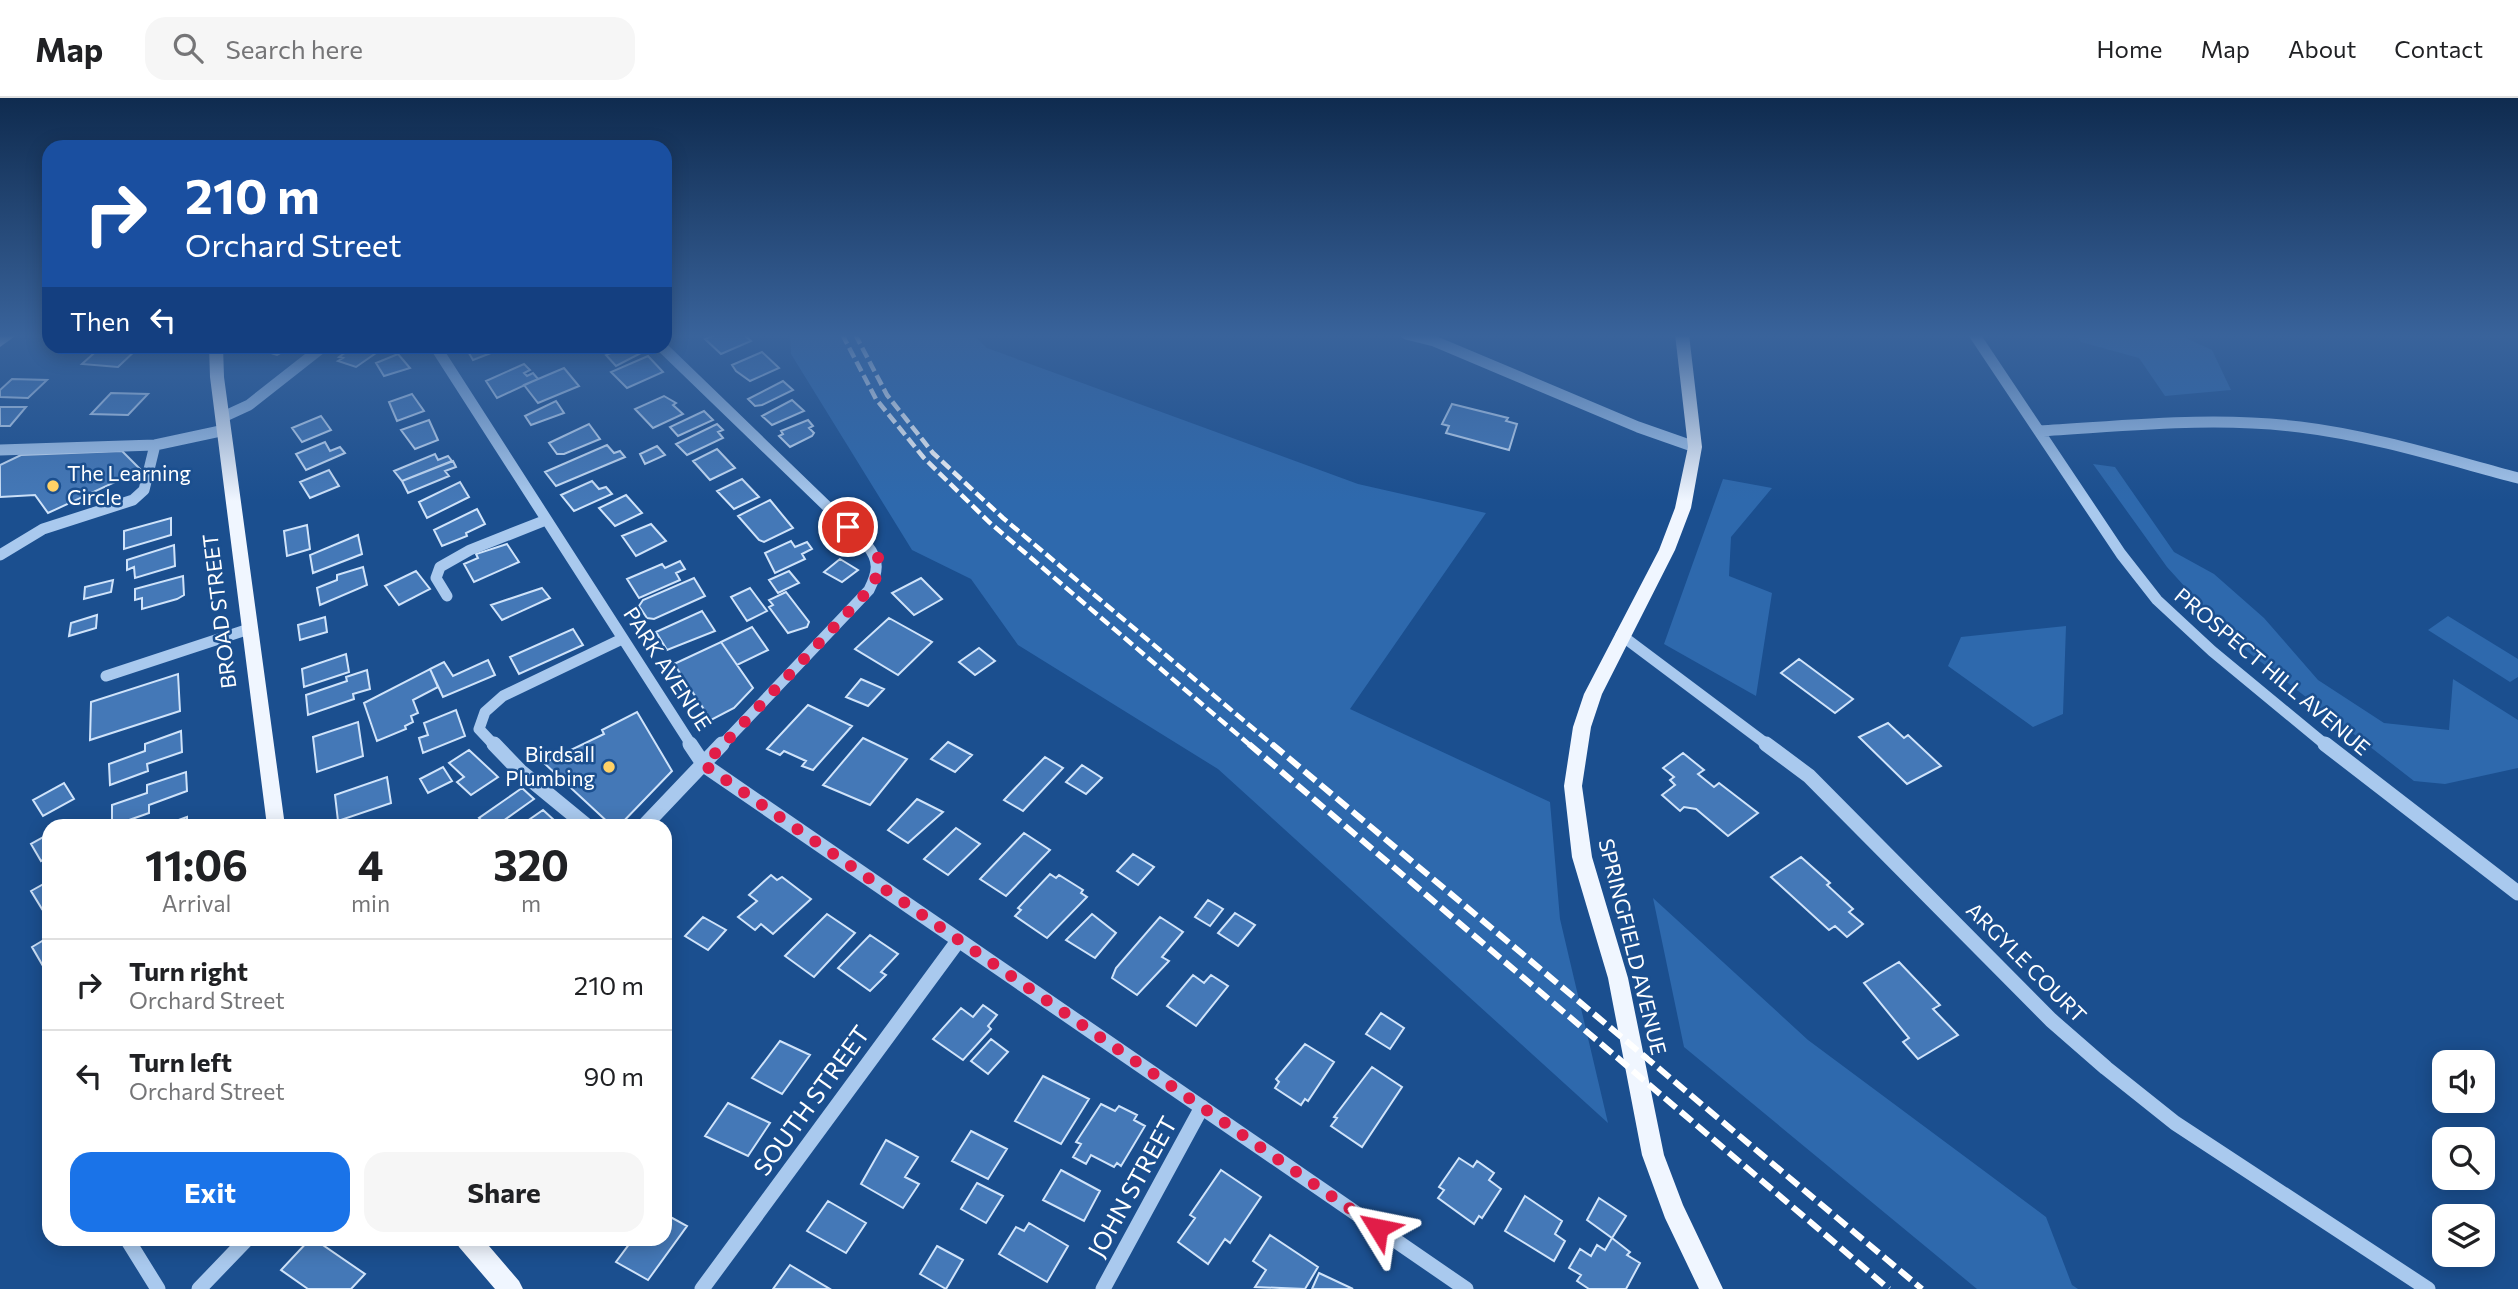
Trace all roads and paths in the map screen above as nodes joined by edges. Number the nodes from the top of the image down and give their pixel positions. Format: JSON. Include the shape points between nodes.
{"nodes":[{"id":1,"x":221,"y":390,"type":"edge"},
{"id":2,"x":269,"y":390,"type":"edge"},
{"id":3,"x":465,"y":390,"type":"edge"},
{"id":4,"x":706,"y":390,"type":"edge"},
{"id":5,"x":1549,"y":390,"type":"edge"},
{"id":6,"x":1688,"y":390,"type":"edge"},
{"id":7,"x":2012,"y":390,"type":"edge"},
{"id":8,"x":224,"y":423,"type":"junction"},
{"id":9,"x":2039,"y":430,"type":"junction"},
{"id":10,"x":155,"y":445,"type":"junction"},
{"id":11,"x":1695,"y":447,"type":"junction"},
{"id":12,"x":0,"y":450,"type":"edge"},
{"id":13,"x":2518,"y":478,"type":"edge"},
{"id":14,"x":546,"y":520,"type":"junction"},
{"id":15,"x":0,"y":555,"type":"edge"},
{"id":16,"x":447,"y":596,"type":"dead end"},
{"id":17,"x":249,"y":629,"type":"junction"},
{"id":18,"x":1621,"y":635,"type":"junction"},
{"id":19,"x":622,"y":639,"type":"junction"},
{"id":20,"x":106,"y":676,"type":"dead end"},
{"id":21,"x":704,"y":765,"type":"junction"},
{"id":22,"x":275,"y":819,"type":"edge"},
{"id":23,"x":578,"y":819,"type":"edge"},
{"id":24,"x":651,"y":819,"type":"edge"},
{"id":25,"x":2518,"y":893,"type":"edge"},
{"id":26,"x":958,"y":941,"type":"junction"},
{"id":27,"x":1202,"y":1107,"type":"junction"},
{"id":28,"x":131,"y":1246,"type":"edge"},
{"id":29,"x":240,"y":1246,"type":"edge"},
{"id":30,"x":473,"y":1246,"type":"edge"},
{"id":31,"x":158,"y":1289,"type":"edge"},
{"id":32,"x":200,"y":1289,"type":"edge"},
{"id":33,"x":511,"y":1289,"type":"edge"},
{"id":34,"x":702,"y":1289,"type":"edge"},
{"id":35,"x":1103,"y":1289,"type":"edge"},
{"id":36,"x":1466,"y":1289,"type":"edge"},
{"id":37,"x":1711,"y":1289,"type":"edge"},
{"id":38,"x":2428,"y":1289,"type":"edge"}],
"edges":[{"from":1,"to":8,"type":"main road","name":"BROAD STREET"},
{"from":2,"to":8,"type":"street"},
{"from":3,"to":14,"type":"street","name":"PARK AVENUE"},
{"from":4,"to":21,"type":"street","via":[[878,557],[879,572],[869,590]]},
{"from":5,"to":11,"type":"street"},
{"from":6,"to":11,"type":"main road","name":"SPRINGFIELD AVENUE"},
{"from":7,"to":9,"type":"street","name":"PROSPECT HILL AVENUE"},
{"from":8,"to":10,"type":"street"},
{"from":8,"to":17,"type":"main road","name":"BROAD STREET"},
{"from":9,"to":13,"type":"street","via":[[2204,422],[2300,427],[2403,447]]},
{"from":9,"to":25,"type":"street","name":"PROSPECT HILL AVENUE","via":[[2120,554],[2157,600],[2374,784]]},
{"from":10,"to":12,"type":"street"},
{"from":10,"to":15,"type":"street","via":[[144,490],[133,500],[43,529]]},
{"from":11,"to":18,"type":"main road","name":"SPRINGFIELD AVENUE","via":[[1683,508],[1667,550]]},
{"from":14,"to":16,"type":"street","via":[[470,550],[440,568],[436,578]]},
{"from":14,"to":19,"type":"street","name":"PARK AVENUE"},
{"from":17,"to":20,"type":"street"},
{"from":17,"to":22,"type":"main road","name":"BROAD STREET"},
{"from":18,"to":37,"type":"main road","name":"SPRINGFIELD AVENUE","via":[[1582,727],[1573,786],[1582,857],[1618,978],[1653,1155]]},
{"from":18,"to":38,"type":"street","name":"ARGYLE COURT","via":[[1809,776],[2052,1020],[2106,1068],[2175,1123]]},
{"from":19,"to":21,"type":"street","name":"PARK AVENUE"},
{"from":19,"to":23,"type":"street","via":[[503,696],[485,712],[479,729],[520,771]]},
{"from":21,"to":24,"type":"street"},
{"from":21,"to":26,"type":"street","name":"PARK AVENUE"},
{"from":26,"to":27,"type":"street","name":"PARK AVENUE"},
{"from":26,"to":34,"type":"street","name":"SOUTH STREET"},
{"from":27,"to":35,"type":"street","name":"JOHN STREET"},
{"from":27,"to":36,"type":"street","name":"PARK AVENUE"},
{"from":28,"to":31,"type":"street"},
{"from":29,"to":32,"type":"street"},
{"from":30,"to":33,"type":"main road"}]}
